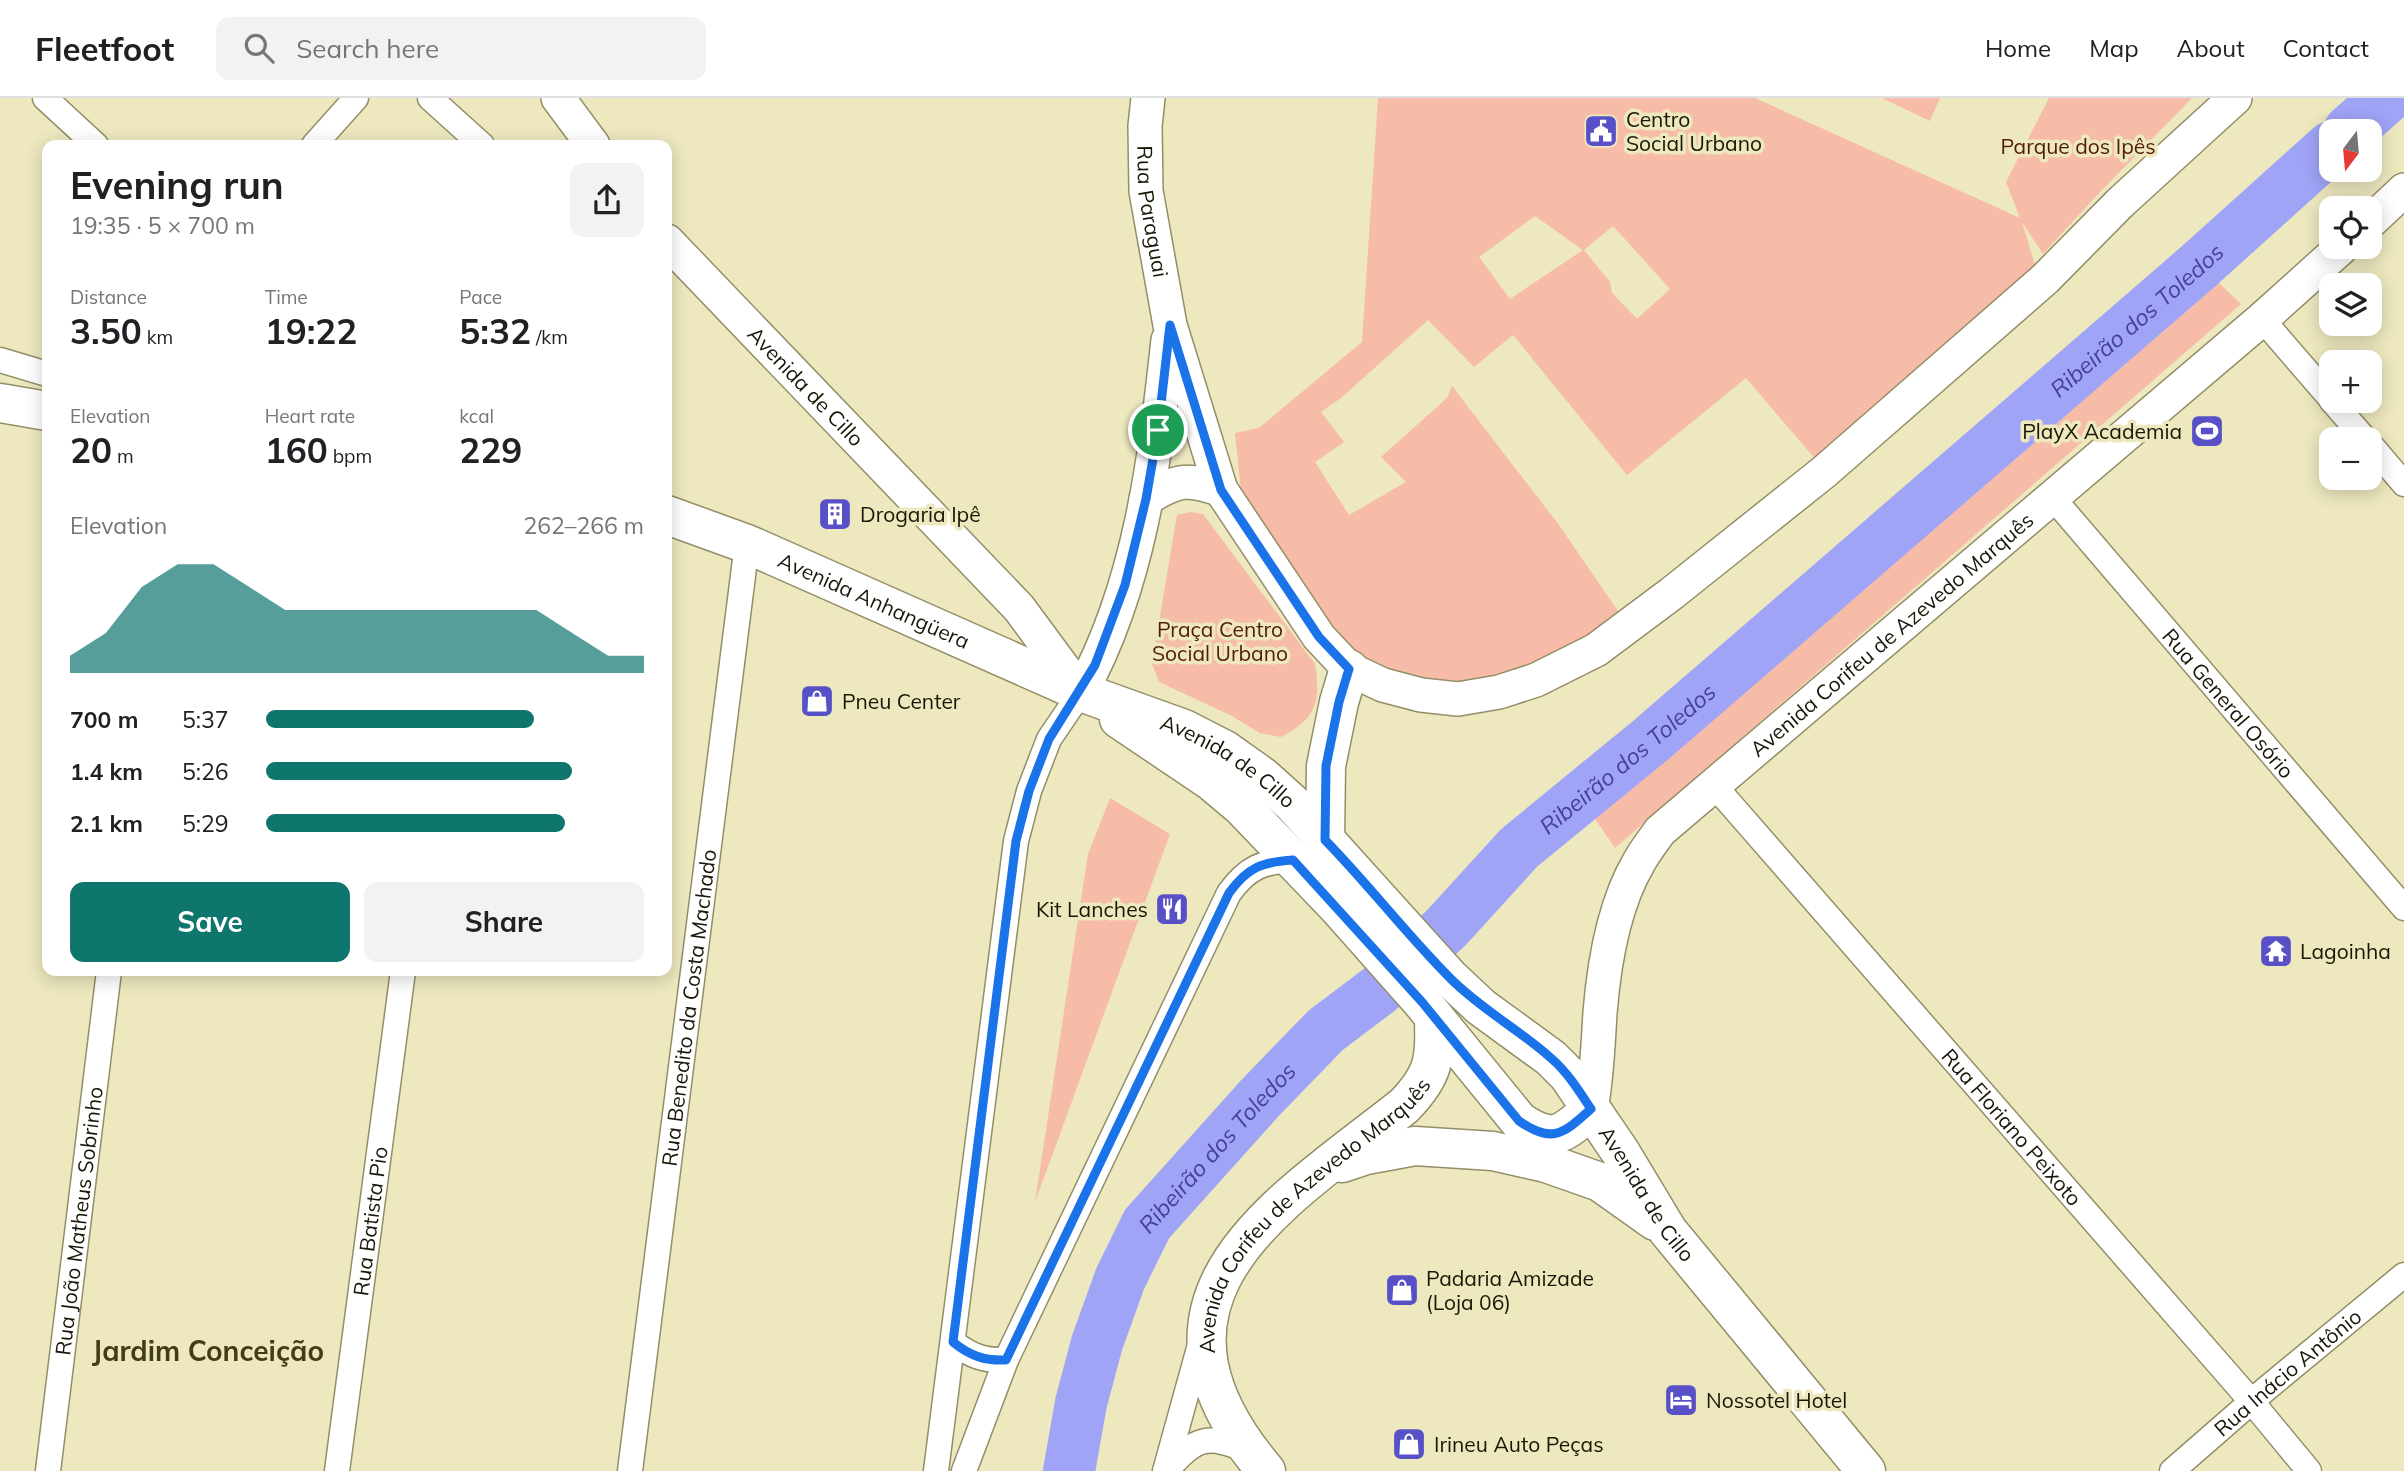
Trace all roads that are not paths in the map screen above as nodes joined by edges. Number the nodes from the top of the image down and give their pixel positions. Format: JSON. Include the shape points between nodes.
{"nodes":[{"id":1,"x":45,"y":98,"type":"edge"},
{"id":2,"x":356,"y":98,"type":"edge"},
{"id":3,"x":430,"y":98,"type":"edge"},
{"id":4,"x":558,"y":98,"type":"edge"},
{"id":5,"x":1147,"y":98,"type":"edge"},
{"id":6,"x":2235,"y":98,"type":"edge"},
{"id":7,"x":91,"y":140,"type":"edge"},
{"id":8,"x":318,"y":140,"type":"edge"},
{"id":9,"x":476,"y":140,"type":"edge"},
{"id":10,"x":589,"y":140,"type":"edge"},
{"id":11,"x":2404,"y":190,"type":"edge"},
{"id":12,"x":2382,"y":211,"type":"edge"},
{"id":13,"x":672,"y":246,"type":"edge"},
{"id":14,"x":2329,"y":259,"type":"edge"},
{"id":15,"x":2262,"y":319,"type":"junction"},
{"id":16,"x":1170,"y":325,"type":"junction"},
{"id":17,"x":0,"y":359,"type":"edge"},
{"id":18,"x":42,"y":372,"type":"edge"},
{"id":19,"x":2319,"y":385,"type":"edge"},
{"id":20,"x":0,"y":403,"type":"edge"},
{"id":21,"x":42,"y":410,"type":"edge"},
{"id":22,"x":2343,"y":413,"type":"edge"},
{"id":23,"x":2355,"y":427,"type":"edge"},
{"id":24,"x":2382,"y":458,"type":"edge"},
{"id":25,"x":2404,"y":484,"type":"edge"},
{"id":26,"x":1221,"y":490,"type":"junction"},
{"id":27,"x":2053,"y":498,"type":"junction"},
{"id":28,"x":1146,"y":499,"type":"junction"},
{"id":29,"x":672,"y":516,"type":"edge"},
{"id":30,"x":747,"y":544,"type":"junction"},
{"id":31,"x":1349,"y":669,"type":"junction"},
{"id":32,"x":1081,"y":692,"type":"junction"},
{"id":33,"x":1713,"y":784,"type":"junction"},
{"id":34,"x":1325,"y":840,"type":"junction"},
{"id":35,"x":1293,"y":860,"type":"junction"},
{"id":36,"x":2404,"y":908,"type":"edge"},
{"id":37,"x":108,"y":976,"type":"edge"},
{"id":38,"x":402,"y":976,"type":"edge"},
{"id":39,"x":1435,"y":999,"type":"junction"},
{"id":40,"x":1591,"y":1109,"type":"junction"},
{"id":41,"x":1322,"y":1170,"type":"junction"},
{"id":42,"x":1668,"y":1231,"type":"junction"},
{"id":43,"x":2404,"y":1275,"type":"edge"},
{"id":44,"x":1206,"y":1323,"type":"junction"},
{"id":45,"x":953,"y":1342,"type":"junction"},
{"id":46,"x":1006,"y":1360,"type":"junction"},
{"id":47,"x":2252,"y":1402,"type":"junction"},
{"id":48,"x":1257,"y":1461,"type":"edge"},
{"id":49,"x":48,"y":1471,"type":"edge"},
{"id":50,"x":337,"y":1471,"type":"edge"},
{"id":51,"x":630,"y":1471,"type":"edge"},
{"id":52,"x":936,"y":1471,"type":"edge"},
{"id":53,"x":964,"y":1471,"type":"edge"},
{"id":54,"x":1166,"y":1471,"type":"edge"},
{"id":55,"x":1866,"y":1471,"type":"edge"},
{"id":56,"x":2172,"y":1471,"type":"edge"},
{"id":57,"x":2309,"y":1471,"type":"edge"}],
"edges":[{"from":1,"to":7,"type":"street"},
{"from":2,"to":8,"type":"street"},
{"from":3,"to":9,"type":"street"},
{"from":4,"to":10,"type":"main road"},
{"from":5,"to":16,"type":"main road","name":"Rua Paraguai","via":[[1146,191]]},
{"from":6,"to":31,"type":"main road","via":[[2045,279],[1824,472],[1596,650],[1536,680],[1458,699],[1384,685]]},
{"from":11,"to":12,"type":"main road"},
{"from":13,"to":32,"type":"main road","name":"Avenida de Cillo","via":[[1018,608]]},
{"from":14,"to":15,"type":"main road","name":"Avenida Corifeu de Azevedo Marquês"},
{"from":15,"to":19,"type":"street"},
{"from":15,"to":27,"type":"main road","name":"Avenida Corifeu de Azevedo Marquês"},
{"from":16,"to":26,"type":"main road","name":"Rua Paraguai"},
{"from":16,"to":28,"type":"main road","name":"Rua Paraguai"},
{"from":17,"to":18,"type":"street"},
{"from":20,"to":21,"type":"main road"},
{"from":22,"to":23,"type":"street"},
{"from":24,"to":25,"type":"street"},
{"from":26,"to":28,"type":"main road","via":[[1182,481]]},
{"from":26,"to":31,"type":"main road","name":"Rua Paraguai","via":[[1319,637]]},
{"from":27,"to":33,"type":"main road","name":"Avenida Corifeu de Azevedo Marquês"},
{"from":27,"to":36,"type":"street","name":"Rua General Osório"},
{"from":28,"to":32,"type":"main road","name":"Rua Paraguai","via":[[1111,627]]},
{"from":29,"to":30,"type":"main road","name":"Avenida Anhangüera"},
{"from":30,"to":32,"type":"main road","name":"Avenida Anhangüera"},
{"from":30,"to":51,"type":"street","name":"Rua Benedito da Costa Machado"},
{"from":31,"to":34,"type":"main road","via":[[1326,766]]},
{"from":32,"to":34,"type":"main road","name":"Avenida de Cillo","via":[[1184,729],[1225,750],[1293,804]]},
{"from":32,"to":35,"type":"main road","name":"Avenida de Cillo","via":[[1211,781]]},
{"from":32,"to":45,"type":"street","via":[[1049,739],[1016,841]]},
{"from":33,"to":40,"type":"main road","name":"Avenida Corifeu de Azevedo Marquês","via":[[1660,831],[1625,891],[1606,965]]},
{"from":33,"to":47,"type":"street","name":"Rua Floriano Peixoto"},
{"from":34,"to":39,"type":"main road","name":"Avenida de Cillo","via":[[1366,882]]},
{"from":35,"to":39,"type":"main road","name":"Avenida de Cillo"},
{"from":35,"to":46,"type":"street","via":[[1256,867],[1229,893]]},
{"from":37,"to":49,"type":"street","name":"Rua João Matheus Sobrinho"},
{"from":38,"to":50,"type":"street","name":"Rua Batista Pio"},
{"from":39,"to":40,"type":"main road","name":"Avenida de Cillo","via":[[1481,1007],[1551,1058]]},
{"from":39,"to":40,"type":"main road","via":[[1519,1121],[1537,1133],[1557,1134]]},
{"from":39,"to":41,"type":"main road","name":"Avenida Corifeu de Azevedo Marquês","via":[[1435,1049],[1422,1088]]},
{"from":40,"to":42,"type":"main road","name":"Avenida de Cillo"},
{"from":41,"to":42,"type":"main road","via":[[1366,1155],[1415,1146],[1493,1151],[1600,1182]]},
{"from":41,"to":44,"type":"main road","name":"Avenida Corifeu de Azevedo Marquês","via":[[1276,1207],[1241,1245],[1219,1280]]},
{"from":42,"to":55,"type":"main road","name":"Avenida de Cillo"},
{"from":43,"to":47,"type":"street","name":"Rua Inácio Antônio"},
{"from":44,"to":48,"type":"main road","via":[[1208,1364],[1222,1408]]},
{"from":44,"to":54,"type":"street","name":"Avenida Corifeu de Azevedo Marquês"},
{"from":45,"to":46,"type":"street","via":[[978,1358]]},
{"from":45,"to":52,"type":"street"},
{"from":46,"to":53,"type":"street"},
{"from":47,"to":56,"type":"street","name":"Rua Inácio Antônio"},
{"from":47,"to":57,"type":"street","name":"Rua Floriano Peixoto"},
{"from":48,"to":54,"type":"street","name":"Avenida Corifeu de Azevedo Marquês","via":[[1222,1440],[1199,1441]]}]}
